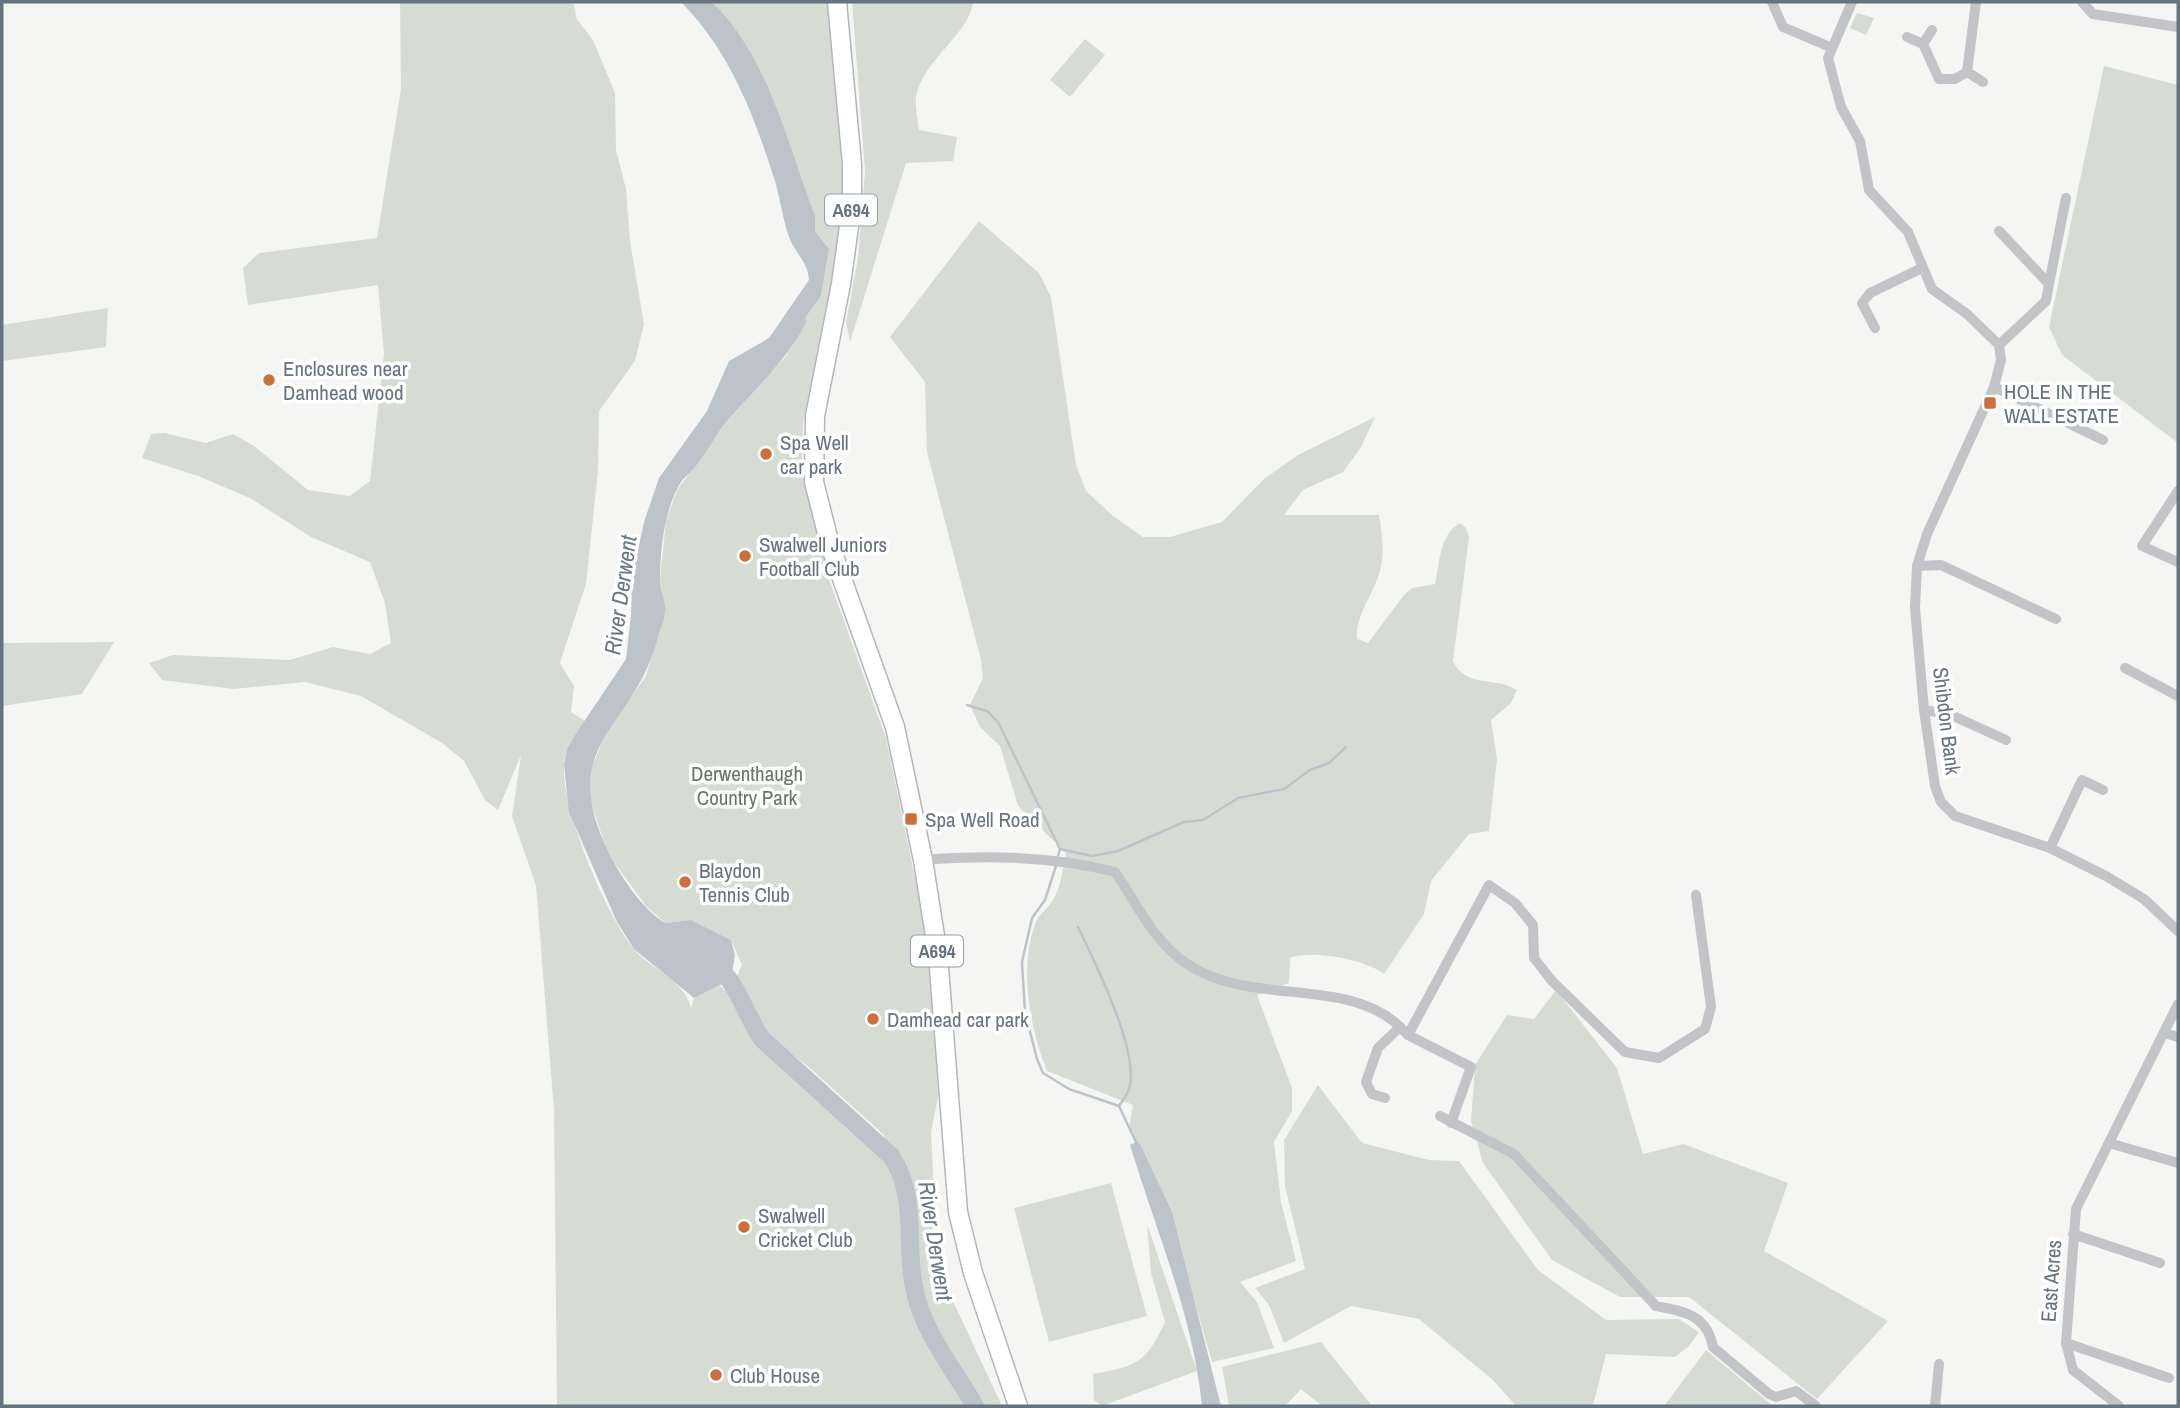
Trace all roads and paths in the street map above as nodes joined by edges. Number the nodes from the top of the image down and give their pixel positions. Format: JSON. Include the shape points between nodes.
{"nodes":[{"id":1,"x":837,"y":2,"type":"edge"},
{"id":2,"x":1772,"y":2,"type":"edge"},
{"id":3,"x":1852,"y":2,"type":"edge"},
{"id":4,"x":1976,"y":2,"type":"edge"},
{"id":5,"x":2082,"y":2,"type":"edge"},
{"id":6,"x":2178,"y":27,"type":"edge"},
{"id":7,"x":1932,"y":30,"type":"dead end"},
{"id":8,"x":1907,"y":37,"type":"dead end"},
{"id":9,"x":1923,"y":44,"type":"junction"},
{"id":10,"x":1830,"y":47,"type":"junction"},
{"id":11,"x":1967,"y":72,"type":"junction"},
{"id":12,"x":1983,"y":82,"type":"dead end"},
{"id":13,"x":2066,"y":198,"type":"dead end"},
{"id":14,"x":1999,"y":230,"type":"dead end"},
{"id":15,"x":1922,"y":268,"type":"junction"},
{"id":16,"x":2049,"y":284,"type":"junction"},
{"id":17,"x":1875,"y":328,"type":"dead end"},
{"id":18,"x":1999,"y":345,"type":"junction"},
{"id":19,"x":1994,"y":387,"type":"junction"},
{"id":20,"x":2103,"y":440,"type":"dead end"},
{"id":21,"x":2178,"y":491,"type":"edge"},
{"id":22,"x":2178,"y":562,"type":"edge"},
{"id":23,"x":1917,"y":566,"type":"junction"},
{"id":24,"x":2056,"y":619,"type":"dead end"},
{"id":25,"x":2125,"y":668,"type":"dead end"},
{"id":26,"x":2178,"y":696,"type":"edge"},
{"id":27,"x":1924,"y":710,"type":"junction"},
{"id":28,"x":2006,"y":740,"type":"dead end"},
{"id":29,"x":2103,"y":790,"type":"dead end"},
{"id":30,"x":2050,"y":848,"type":"junction"},
{"id":31,"x":923,"y":860,"type":"junction"},
{"id":32,"x":1696,"y":895,"type":"dead end"},
{"id":33,"x":2178,"y":932,"type":"edge"},
{"id":34,"x":2178,"y":1004,"type":"edge"},
{"id":35,"x":1404,"y":1031,"type":"junction"},
{"id":36,"x":2164,"y":1033,"type":"junction"},
{"id":37,"x":2178,"y":1037,"type":"edge"},
{"id":38,"x":1385,"y":1098,"type":"dead end"},
{"id":39,"x":2109,"y":1143,"type":"junction"},
{"id":40,"x":2178,"y":1163,"type":"edge"},
{"id":41,"x":2073,"y":1234,"type":"junction"},
{"id":42,"x":2160,"y":1264,"type":"dead end"},
{"id":43,"x":2066,"y":1343,"type":"junction"},
{"id":44,"x":1939,"y":1364,"type":"dead end"},
{"id":45,"x":2169,"y":1378,"type":"dead end"},
{"id":46,"x":1018,"y":1406,"type":"edge"},
{"id":47,"x":1816,"y":1406,"type":"edge"},
{"id":48,"x":1935,"y":1406,"type":"edge"},
{"id":49,"x":2119,"y":1406,"type":"edge"}],
"edges":[{"from":1,"to":31,"type":"main road","number":"A694","via":[[852,205],[815,416],[814,482],[830,545],[895,727]]},
{"from":2,"to":10,"type":"street","via":[[1783,27]]},
{"from":3,"to":10,"type":"street"},
{"from":4,"to":11,"type":"street"},
{"from":5,"to":6,"type":"street","via":[[2093,13]]},
{"from":7,"to":9,"type":"street"},
{"from":8,"to":9,"type":"street"},
{"from":9,"to":11,"type":"street","via":[[1939,79],[1955,79]]},
{"from":10,"to":15,"type":"street","via":[[1829,68],[1841,107],[1860,141],[1869,190],[1908,232]]},
{"from":11,"to":12,"type":"street"},
{"from":13,"to":16,"type":"street"},
{"from":14,"to":16,"type":"street"},
{"from":15,"to":17,"type":"street","via":[[1870,293],[1862,303]]},
{"from":15,"to":18,"type":"street","via":[[1932,289]]},
{"from":16,"to":18,"type":"street","via":[[2046,301]]},
{"from":18,"to":19,"type":"street","name":"Shibdon Bank","via":[[2001,360]]},
{"from":19,"to":20,"type":"street"},
{"from":19,"to":23,"type":"street","name":"Shibdon Bank"},
{"from":21,"to":22,"type":"street","via":[[2142,545]]},
{"from":23,"to":24,"type":"street","via":[[1941,565]]},
{"from":23,"to":27,"type":"street","name":"Shibdon Bank","via":[[1915,607]]},
{"from":25,"to":26,"type":"street"},
{"from":27,"to":28,"type":"street","via":[[1950,714]]},
{"from":27,"to":30,"type":"street","name":"Shibdon Bank","via":[[1941,802],[1955,816]]},
{"from":29,"to":30,"type":"street","via":[[2082,780]]},
{"from":30,"to":33,"type":"street","name":"Shibdon Bank","via":[[2144,899]]},
{"from":31,"to":35,"type":"street","via":[[1042,861],[1115,872],[1160,942],[1216,980],[1250,989],[1362,1003],[1388,1015]]},
{"from":31,"to":46,"type":"main road","number":"A694","via":[[938,955],[958,1212],[973,1273]]},
{"from":32,"to":35,"type":"street","via":[[1711,1007],[1705,1029],[1659,1058],[1625,1052],[1552,981],[1535,958],[1533,925],[1515,902],[1489,885]]},
{"from":34,"to":36,"type":"street","name":"East Acres"},
{"from":35,"to":38,"type":"street","via":[[1378,1048],[1366,1082],[1372,1094]]},
{"from":35,"to":47,"type":"street","via":[[1471,1067],[1446,1120],[1514,1154],[1656,1306],[1687,1312],[1700,1320],[1713,1347],[1769,1394],[1776,1397],[1796,1391]]},
{"from":36,"to":37,"type":"street"},
{"from":36,"to":39,"type":"street","name":"East Acres"},
{"from":39,"to":40,"type":"street"},
{"from":39,"to":41,"type":"street","name":"East Acres","via":[[2076,1209]]},
{"from":41,"to":42,"type":"street"},
{"from":41,"to":43,"type":"street","name":"East Acres"},
{"from":43,"to":45,"type":"street"},
{"from":43,"to":49,"type":"street","name":"East Acres","via":[[2073,1370]]},
{"from":44,"to":48,"type":"street"}]}
